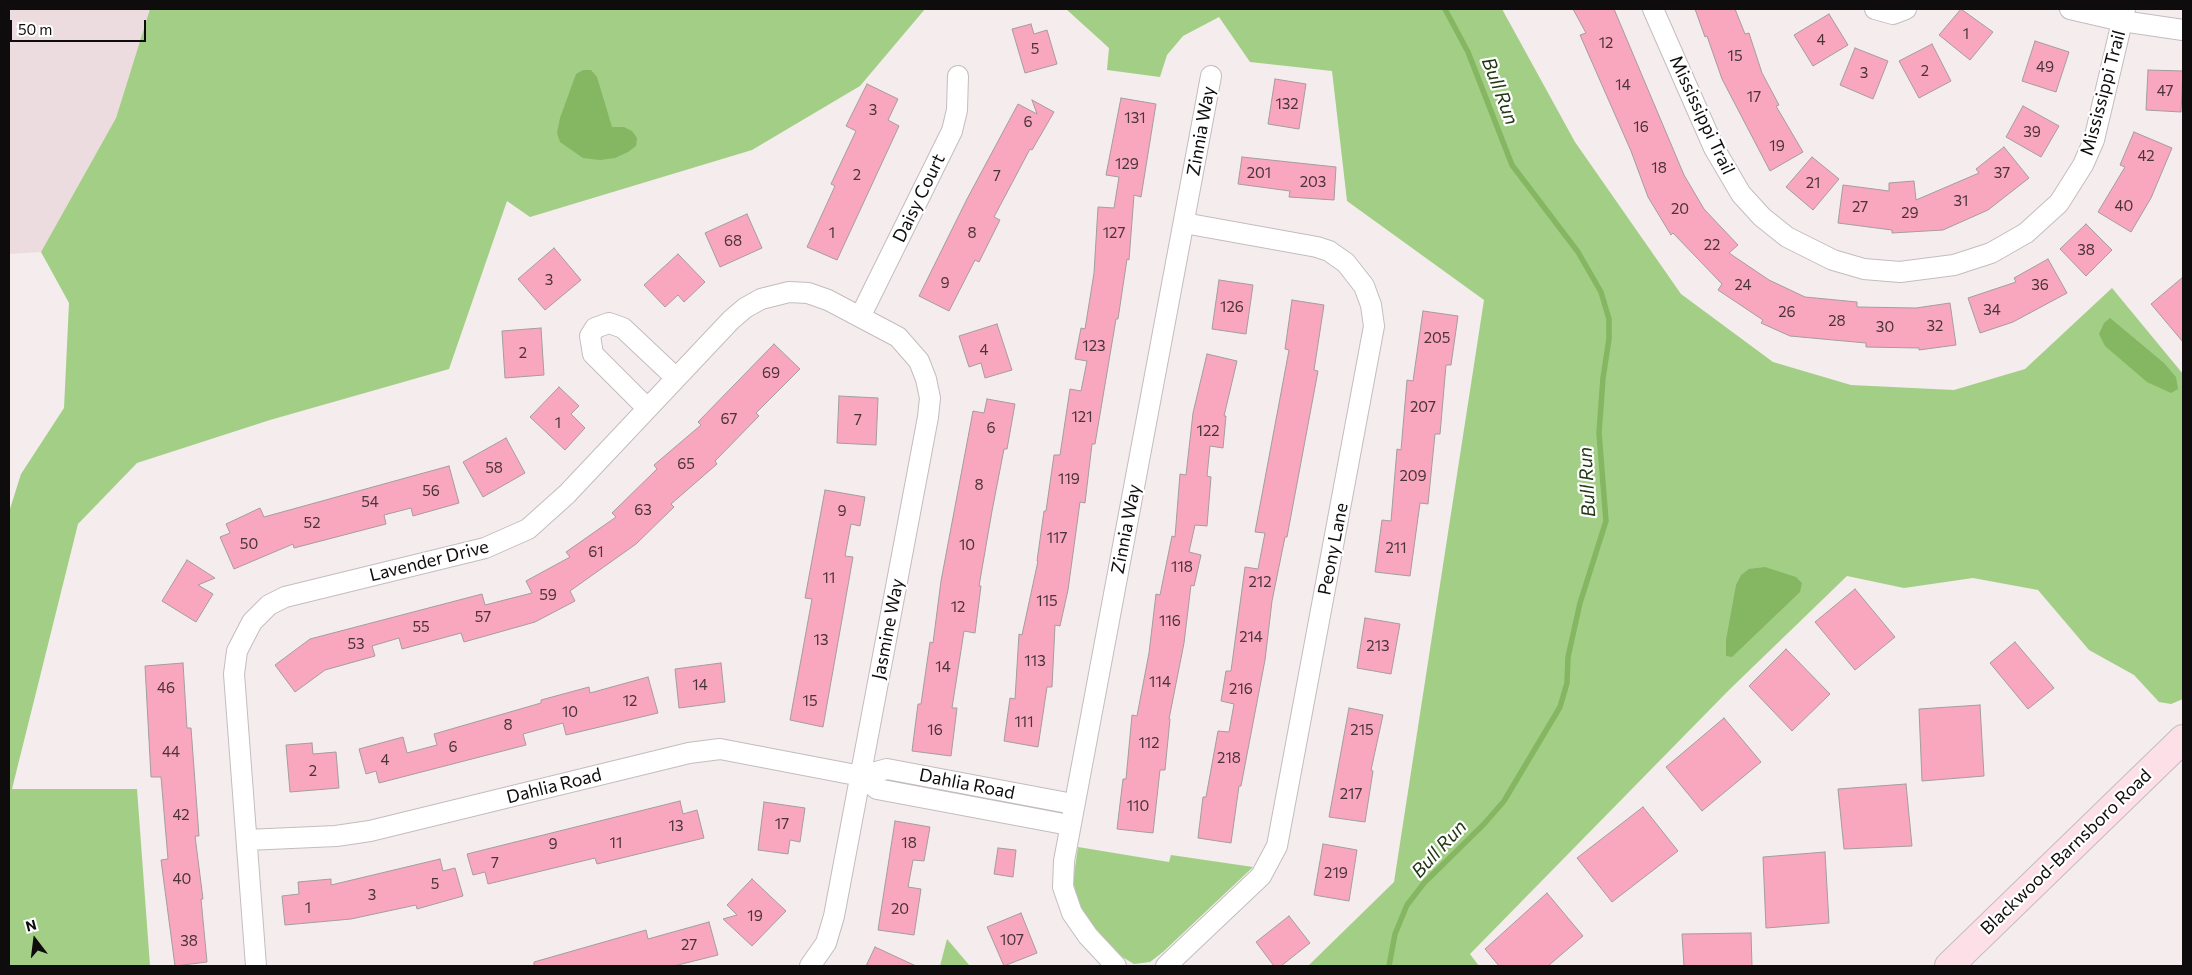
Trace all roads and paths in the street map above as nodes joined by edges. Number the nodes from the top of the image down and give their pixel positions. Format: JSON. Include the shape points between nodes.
{"nodes":[{"id":1,"x":1653,"y":9,"type":"edge"},
{"id":2,"x":1875,"y":9,"type":"edge"},
{"id":3,"x":1906,"y":9,"type":"edge"},
{"id":4,"x":2070,"y":9,"type":"edge"},
{"id":5,"x":2123,"y":15,"type":"edge"},
{"id":6,"x":2183,"y":30,"type":"edge"},
{"id":7,"x":958,"y":76,"type":"dead end"},
{"id":8,"x":1211,"y":76,"type":"dead end"},
{"id":9,"x":1184,"y":223,"type":"junction"},
{"id":10,"x":861,"y":315,"type":"junction"},
{"id":11,"x":676,"y":377,"type":"junction"},
{"id":12,"x":647,"y":408,"type":"junction"},
{"id":13,"x":2183,"y":739,"type":"edge"},
{"id":14,"x":861,"y":776,"type":"junction"},
{"id":15,"x":1073,"y":804,"type":"junction"},
{"id":16,"x":1069,"y":825,"type":"junction"},
{"id":17,"x":247,"y":840,"type":"junction"},
{"id":18,"x":256,"y":966,"type":"edge"},
{"id":19,"x":810,"y":966,"type":"edge"},
{"id":20,"x":1116,"y":966,"type":"edge"},
{"id":21,"x":1166,"y":966,"type":"edge"},
{"id":22,"x":1949,"y":966,"type":"edge"}],
"edges":[{"from":1,"to":5,"type":"street","name":"Mississippi Trail","via":[[1714,148],[1741,194],[1762,217],[1787,237],[1833,260],[1864,269],[1900,272],[1954,265],[1990,253],[2026,233],[2059,203],[2083,165],[2094,140]]},
{"from":2,"to":3,"type":"street","via":[[1893,14]]},
{"from":4,"to":5,"type":"street"},
{"from":5,"to":6,"type":"street"},
{"from":7,"to":10,"type":"street","name":"Daisy Court","via":[[957,110],[952,132]]},
{"from":8,"to":9,"type":"street","name":"Zinnia Way"},
{"from":9,"to":15,"type":"street","name":"Zinnia Way"},
{"from":9,"to":21,"type":"street","name":"Peony Lane","via":[[1329,251],[1346,263],[1364,286],[1374,326],[1277,846],[1261,876]]},
{"from":10,"to":11,"type":"street","name":"Lavender Drive","via":[[817,295],[789,292],[770,296],[745,308]]},
{"from":10,"to":14,"type":"street","name":"Jasmine Way","via":[[906,344],[923,369],[930,398]]},
{"from":11,"to":12,"type":"street","name":"Lavender Drive"},
{"from":11,"to":12,"type":"street","via":[[623,328],[609,323],[596,328],[590,336],[593,354]]},
{"from":12,"to":17,"type":"street","name":"Lavender Drive","via":[[537,523],[519,534],[485,548],[291,595],[275,601],[257,616],[243,636],[234,667]]},
{"from":13,"to":22,"type":"main road","name":"Blackwood-Barnsboro Road"},
{"from":14,"to":15,"type":"street","name":"Dahlia Road","via":[[887,769]]},
{"from":14,"to":16,"type":"street","name":"Dahlia Road","via":[[877,788]]},
{"from":14,"to":17,"type":"street","name":"Dahlia Road","via":[[729,750],[710,750],[370,831],[336,836]]},
{"from":14,"to":19,"type":"street","name":"Jasmine Way","via":[[830,931],[821,954]]},
{"from":15,"to":16,"type":"street","name":"Zinnia Way"},
{"from":16,"to":20,"type":"street","name":"Zinnia Way","via":[[1063,869],[1063,887],[1068,904],[1082,929]]},
{"from":17,"to":18,"type":"street","name":"Lavender Drive"}]}
